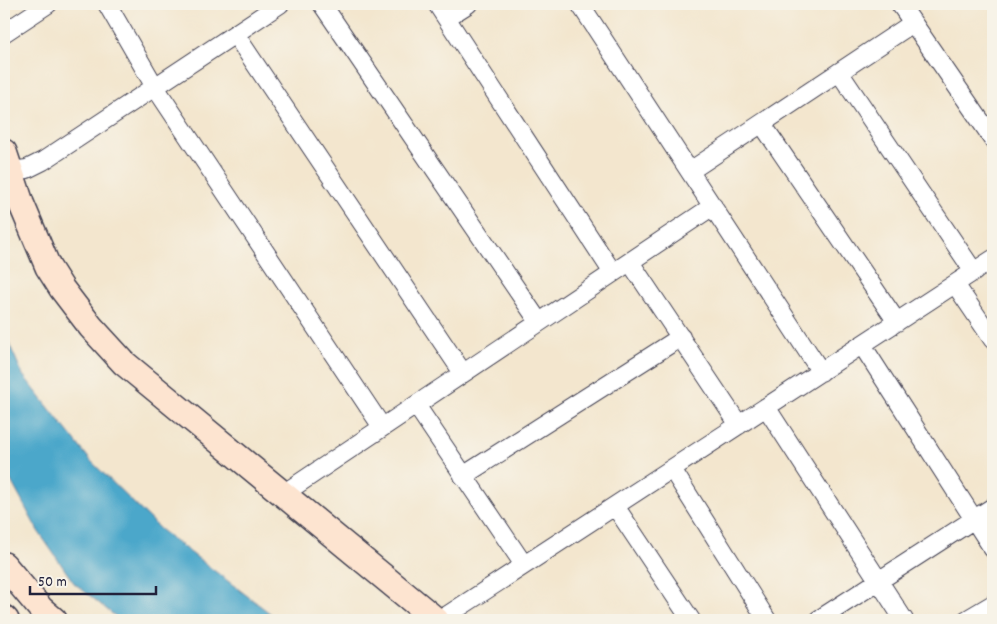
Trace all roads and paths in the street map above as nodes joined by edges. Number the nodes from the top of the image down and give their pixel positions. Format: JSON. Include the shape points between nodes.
{"nodes":[{"id":1,"x":48,"y":4,"type":"edge"},
{"id":2,"x":107,"y":4,"type":"edge"},
{"id":3,"x":280,"y":4,"type":"edge"},
{"id":4,"x":322,"y":4,"type":"edge"},
{"id":5,"x":468,"y":4,"type":"edge"},
{"id":6,"x":580,"y":4,"type":"edge"},
{"id":7,"x":900,"y":4,"type":"edge"},
{"id":8,"x":441,"y":11,"type":"edge"},
{"id":9,"x":913,"y":23,"type":"junction"},
{"id":10,"x":4,"y":33,"type":"edge"},
{"id":11,"x":235,"y":34,"type":"junction"},
{"id":12,"x":840,"y":72,"type":"junction"},
{"id":13,"x":156,"y":87,"type":"junction"},
{"id":14,"x":762,"y":124,"type":"junction"},
{"id":15,"x":993,"y":139,"type":"edge"},
{"id":16,"x":7,"y":162,"type":"edge"},
{"id":17,"x":690,"y":172,"type":"junction"},
{"id":18,"x":713,"y":206,"type":"junction"},
{"id":19,"x":993,"y":259,"type":"edge"},
{"id":20,"x":630,"y":262,"type":"junction"},
{"id":21,"x":974,"y":272,"type":"junction"},
{"id":22,"x":613,"y":273,"type":"junction"},
{"id":23,"x":955,"y":284,"type":"junction"},
{"id":24,"x":539,"y":322,"type":"junction"},
{"id":25,"x":897,"y":322,"type":"junction"},
{"id":26,"x":681,"y":337,"type":"junction"},
{"id":27,"x":993,"y":340,"type":"edge"},
{"id":28,"x":862,"y":345,"type":"junction"},
{"id":29,"x":821,"y":372,"type":"junction"},
{"id":30,"x":463,"y":373,"type":"junction"},
{"id":31,"x":416,"y":405,"type":"junction"},
{"id":32,"x":766,"y":407,"type":"junction"},
{"id":33,"x":739,"y":425,"type":"junction"},
{"id":34,"x":382,"y":427,"type":"junction"},
{"id":35,"x":672,"y":468,"type":"junction"},
{"id":36,"x":463,"y":476,"type":"junction"},
{"id":37,"x":283,"y":494,"type":"junction"},
{"id":38,"x":615,"y":506,"type":"junction"},
{"id":39,"x":993,"y":507,"type":"edge"},
{"id":40,"x":974,"y":520,"type":"junction"},
{"id":41,"x":993,"y":549,"type":"edge"},
{"id":42,"x":4,"y":565,"type":"edge"},
{"id":43,"x":524,"y":566,"type":"junction"},
{"id":44,"x":878,"y":581,"type":"junction"},
{"id":45,"x":993,"y":604,"type":"edge"},
{"id":46,"x":54,"y":620,"type":"edge"},
{"id":47,"x":438,"y":620,"type":"edge"},
{"id":48,"x":691,"y":620,"type":"edge"},
{"id":49,"x":767,"y":620,"type":"edge"},
{"id":50,"x":818,"y":620,"type":"edge"},
{"id":51,"x":904,"y":620,"type":"edge"},
{"id":52,"x":966,"y":620,"type":"edge"}],
"edges":[{"from":1,"to":10,"type":"street"},
{"from":2,"to":13,"type":"street"},
{"from":3,"to":11,"type":"street"},
{"from":4,"to":24,"type":"street"},
{"from":5,"to":8,"type":"street"},
{"from":6,"to":17,"type":"street"},
{"from":7,"to":9,"type":"street"},
{"from":8,"to":22,"type":"street"},
{"from":9,"to":12,"type":"street"},
{"from":9,"to":15,"type":"street"},
{"from":11,"to":13,"type":"street"},
{"from":11,"to":30,"type":"street"},
{"from":12,"to":14,"type":"street"},
{"from":12,"to":21,"type":"street"},
{"from":13,"to":16,"type":"street","via":[[44,161],[27,169]]},
{"from":13,"to":34,"type":"street"},
{"from":14,"to":17,"type":"street"},
{"from":14,"to":25,"type":"street"},
{"from":16,"to":37,"type":"street","via":[[48,267],[91,327],[124,363]]},
{"from":17,"to":18,"type":"street"},
{"from":18,"to":20,"type":"street"},
{"from":18,"to":29,"type":"street"},
{"from":19,"to":21,"type":"street"},
{"from":20,"to":22,"type":"street"},
{"from":20,"to":26,"type":"street"},
{"from":21,"to":23,"type":"street"},
{"from":22,"to":24,"type":"street"},
{"from":23,"to":25,"type":"street"},
{"from":23,"to":27,"type":"street"},
{"from":24,"to":30,"type":"street"},
{"from":25,"to":28,"type":"street"},
{"from":26,"to":33,"type":"street"},
{"from":26,"to":36,"type":"street"},
{"from":28,"to":29,"type":"street"},
{"from":28,"to":40,"type":"street"},
{"from":29,"to":32,"type":"street"},
{"from":30,"to":31,"type":"street"},
{"from":31,"to":34,"type":"street"},
{"from":31,"to":36,"type":"street"},
{"from":32,"to":33,"type":"street"},
{"from":32,"to":44,"type":"street"},
{"from":33,"to":35,"type":"street"},
{"from":34,"to":37,"type":"street"},
{"from":35,"to":38,"type":"street"},
{"from":35,"to":49,"type":"street"},
{"from":36,"to":43,"type":"street"},
{"from":37,"to":47,"type":"street"},
{"from":38,"to":43,"type":"street"},
{"from":38,"to":48,"type":"street"},
{"from":39,"to":40,"type":"street"},
{"from":40,"to":41,"type":"street"},
{"from":40,"to":44,"type":"street"},
{"from":42,"to":46,"type":"street"},
{"from":43,"to":47,"type":"street"},
{"from":44,"to":50,"type":"street"},
{"from":44,"to":51,"type":"street"},
{"from":45,"to":52,"type":"street"}]}
